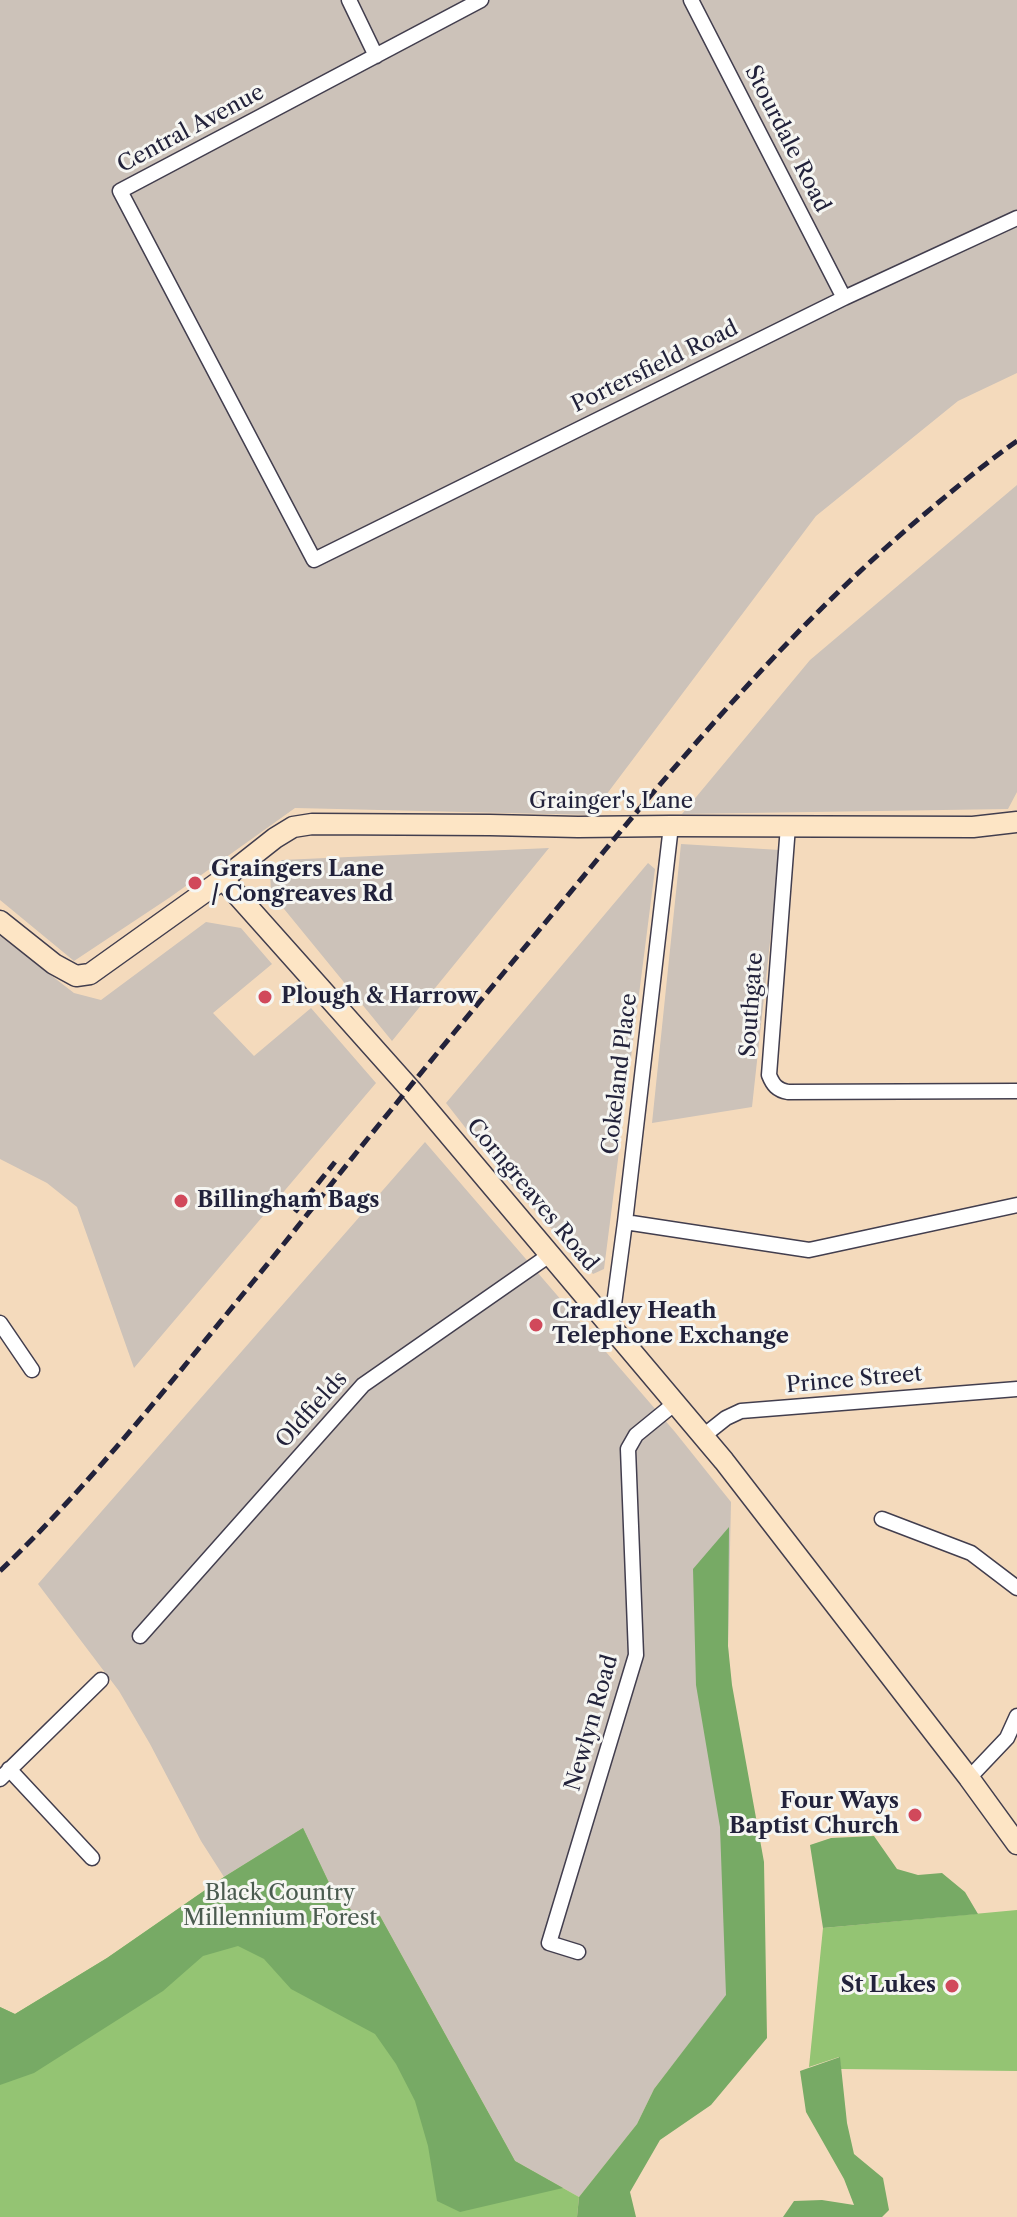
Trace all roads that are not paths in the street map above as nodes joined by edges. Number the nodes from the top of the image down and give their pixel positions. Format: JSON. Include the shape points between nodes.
{"nodes":[{"id":1,"x":349,"y":0,"type":"edge"},
{"id":2,"x":481,"y":0,"type":"edge"},
{"id":3,"x":691,"y":0,"type":"edge"},
{"id":4,"x":376,"y":56,"type":"junction"},
{"id":5,"x":1017,"y":218,"type":"edge"},
{"id":6,"x":844,"y":298,"type":"junction"},
{"id":7,"x":314,"y":560,"type":"joint"},
{"id":8,"x":1017,"y":822,"type":"edge"},
{"id":9,"x":671,"y":826,"type":"junction"},
{"id":10,"x":788,"y":826,"type":"junction"},
{"id":11,"x":223,"y":879,"type":"junction"},
{"id":12,"x":0,"y":921,"type":"edge"},
{"id":13,"x":1017,"y":1091,"type":"edge"},
{"id":14,"x":1017,"y":1205,"type":"edge"},
{"id":15,"x":625,"y":1222,"type":"junction"},
{"id":16,"x":551,"y":1254,"type":"junction"},
{"id":17,"x":0,"y":1323,"type":"edge"},
{"id":18,"x":611,"y":1327,"type":"junction"},
{"id":19,"x":32,"y":1370,"type":"dead end"},
{"id":20,"x":1017,"y":1389,"type":"edge"},
{"id":21,"x":674,"y":1404,"type":"junction"},
{"id":22,"x":702,"y":1437,"type":"junction"},
{"id":23,"x":882,"y":1519,"type":"dead end"},
{"id":24,"x":1017,"y":1588,"type":"edge"},
{"id":25,"x":140,"y":1636,"type":"dead end"},
{"id":26,"x":101,"y":1680,"type":"dead end"},
{"id":27,"x":1017,"y":1716,"type":"edge"},
{"id":28,"x":4,"y":1774,"type":"edge"},
{"id":29,"x":969,"y":1778,"type":"junction"},
{"id":30,"x":1017,"y":1844,"type":"edge"},
{"id":31,"x":92,"y":1858,"type":"dead end"},
{"id":32,"x":578,"y":1952,"type":"dead end"}],
"edges":[{"from":1,"to":4,"type":"street"},
{"from":2,"to":4,"type":"street","name":"Central Avenue"},
{"from":3,"to":6,"type":"street","name":"Stourdale Road"},
{"from":4,"to":7,"type":"street","name":"Central Avenue","via":[[120,191]]},
{"from":5,"to":6,"type":"street","name":"Portersfield Road"},
{"from":6,"to":7,"type":"street","name":"Portersfield Road"},
{"from":8,"to":10,"type":"main road","name":"Grainger's Lane","via":[[973,827]]},
{"from":9,"to":10,"type":"main road","name":"Grainger's Lane"},
{"from":9,"to":11,"type":"main road","name":"Grainger's Lane","via":[[312,824],[275,838]]},
{"from":9,"to":15,"type":"street","name":"Cokeland Place"},
{"from":10,"to":13,"type":"street","name":"Southgate","via":[[772,1083],[788,1092]]},
{"from":11,"to":12,"type":"main road","via":[[90,974],[76,976],[54,964]]},
{"from":11,"to":16,"type":"main road","name":"Corngreaves Road"},
{"from":14,"to":15,"type":"street","via":[[809,1250]]},
{"from":15,"to":18,"type":"street","name":"Cokeland Place"},
{"from":16,"to":18,"type":"main road","name":"Corngreaves Road"},
{"from":16,"to":25,"type":"street","name":"Oldfields","via":[[363,1385]]},
{"from":17,"to":19,"type":"street"},
{"from":18,"to":21,"type":"main road","name":"Corngreaves Road"},
{"from":20,"to":22,"type":"street","name":"Prince Street","via":[[741,1411]]},
{"from":21,"to":22,"type":"main road","name":"Corngreaves Road"},
{"from":21,"to":32,"type":"street","name":"Newlyn Road","via":[[636,1435],[628,1449],[636,1655],[549,1943]]},
{"from":22,"to":29,"type":"main road","name":"Corngreaves Road"},
{"from":23,"to":24,"type":"street","via":[[971,1553]]},
{"from":26,"to":28,"type":"street"},
{"from":27,"to":29,"type":"street","via":[[1007,1738]]},
{"from":28,"to":31,"type":"street"},
{"from":29,"to":30,"type":"main road","name":"Corngreaves Road"}]}
